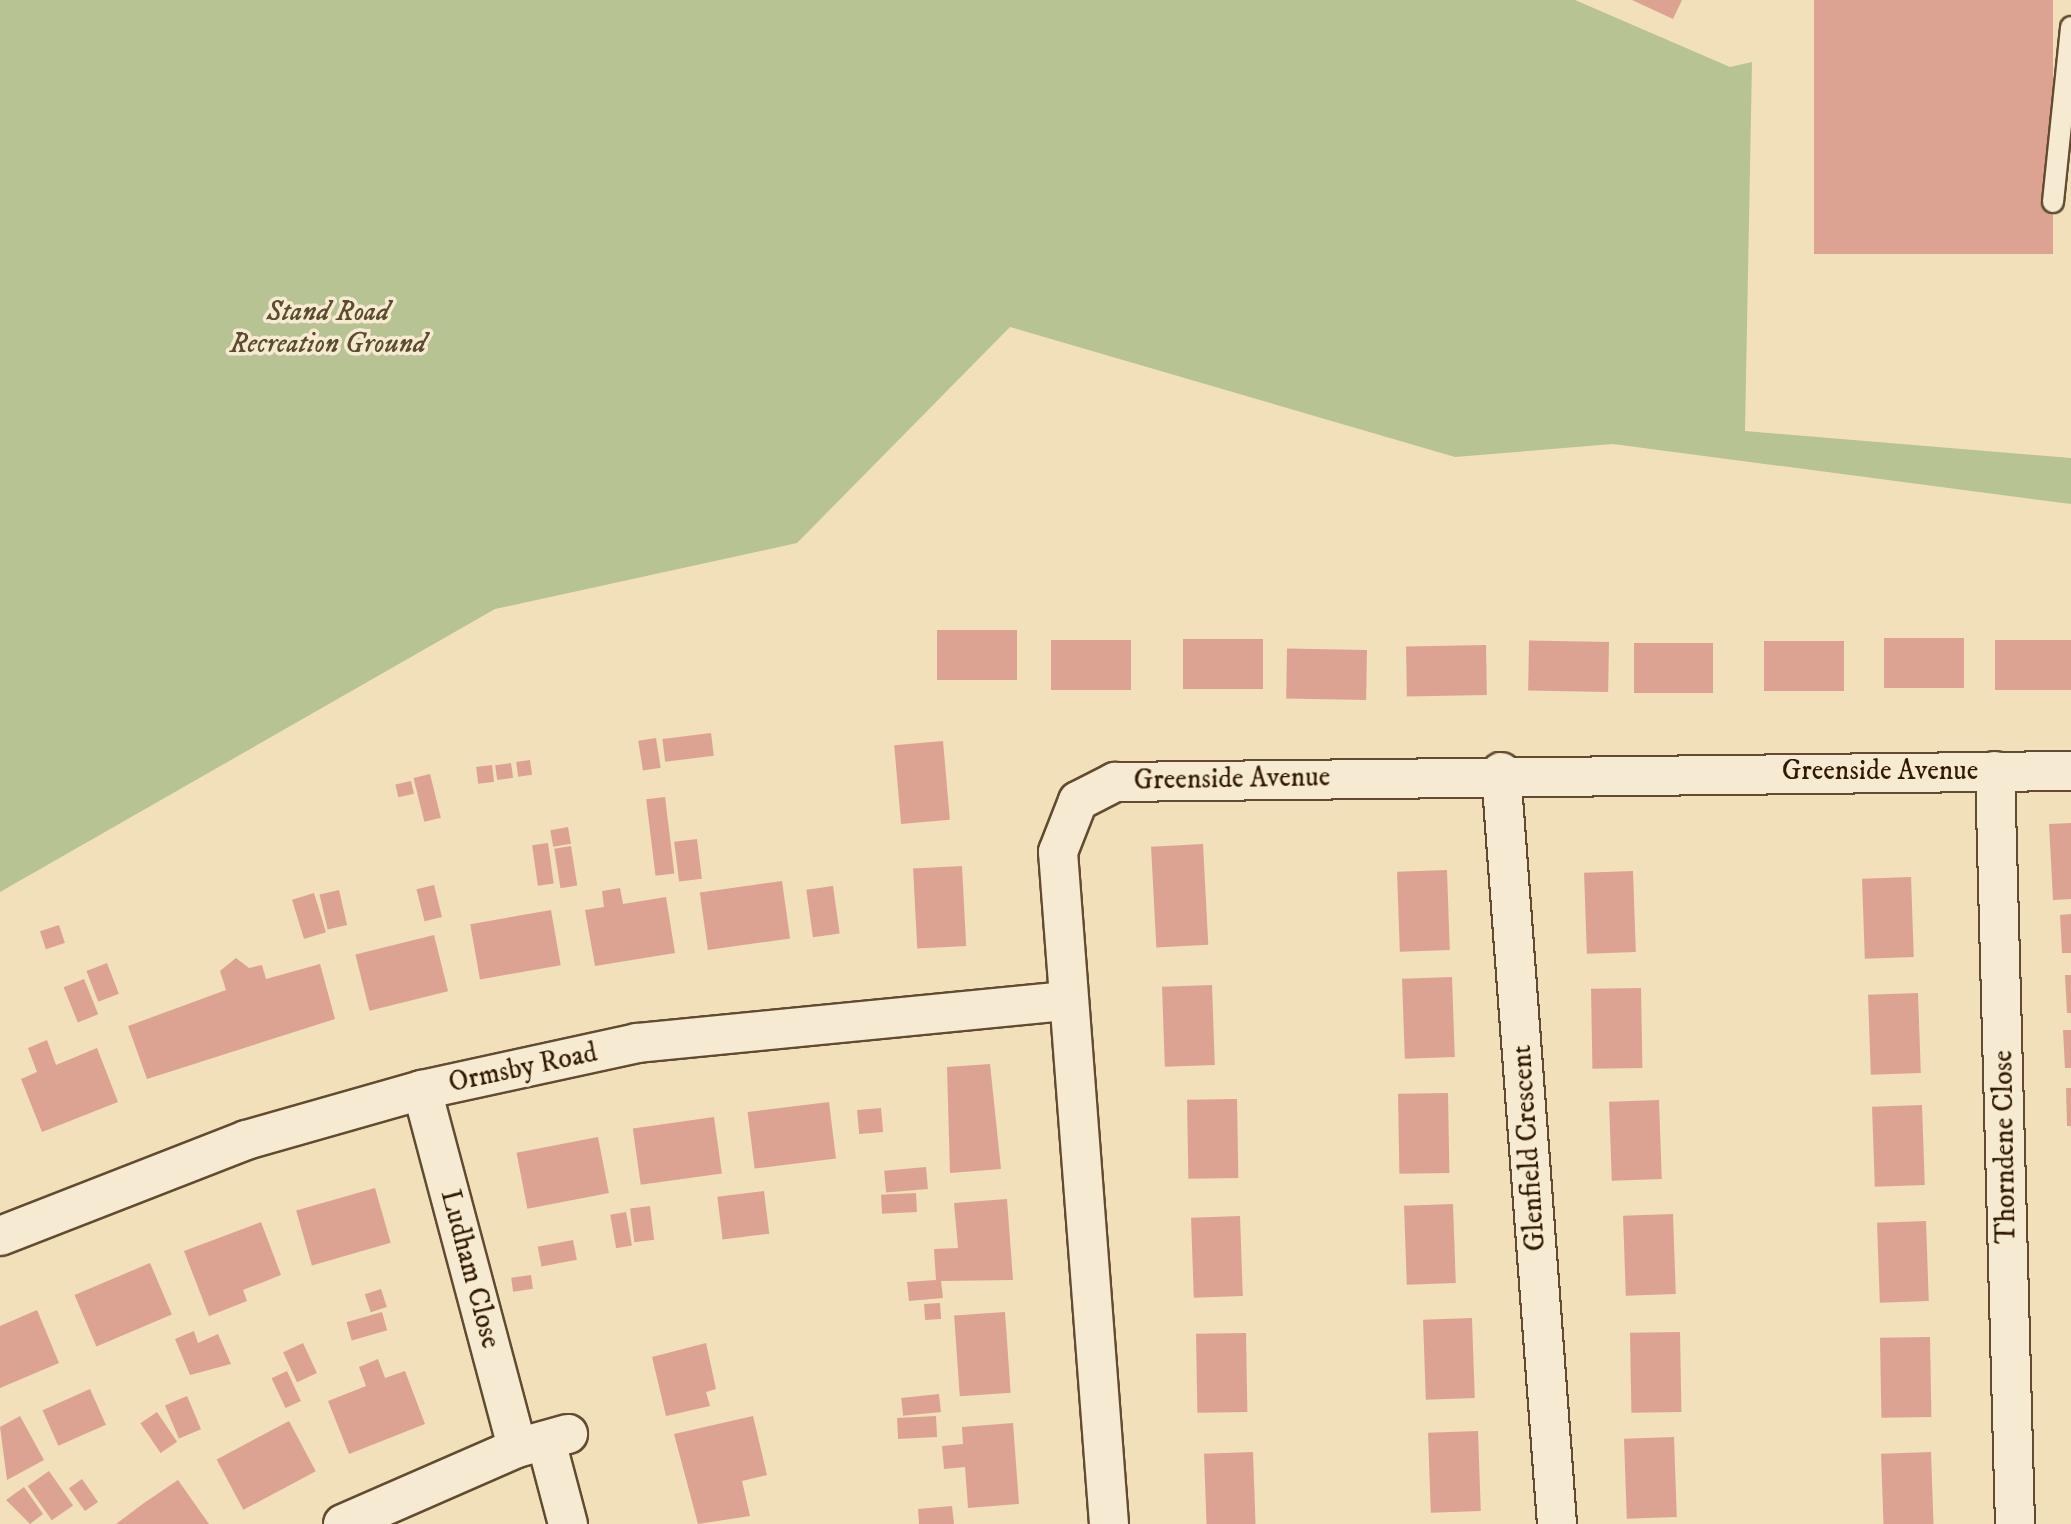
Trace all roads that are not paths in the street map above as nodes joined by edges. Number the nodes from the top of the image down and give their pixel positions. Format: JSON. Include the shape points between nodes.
{"nodes":[{"id":1,"x":2071,"y":27,"type":"edge"},
{"id":2,"x":2053,"y":202,"type":"dead end"},
{"id":3,"x":1995,"y":771,"type":"junction"},
{"id":4,"x":2071,"y":771,"type":"edge"},
{"id":5,"x":1501,"y":772,"type":"junction"},
{"id":6,"x":1068,"y":1001,"type":"junction"},
{"id":7,"x":422,"y":1090,"type":"junction"},
{"id":8,"x":0,"y":1236,"type":"edge"},
{"id":9,"x":544,"y":1441,"type":"junction"},
{"id":10,"x":343,"y":1524,"type":"edge"},
{"id":11,"x":568,"y":1524,"type":"edge"},
{"id":12,"x":1109,"y":1524,"type":"edge"},
{"id":13,"x":1557,"y":1524,"type":"edge"},
{"id":14,"x":2015,"y":1524,"type":"edge"}],
"edges":[{"from":1,"to":2,"type":"lane"},
{"from":3,"to":4,"type":"street","name":"Greenside Avenue"},
{"from":3,"to":5,"type":"street","name":"Greenside Avenue"},
{"from":3,"to":14,"type":"street","name":"Thorndene Close"},
{"from":5,"to":6,"type":"street","name":"Greenside Avenue","via":[[1115,782],[1078,801],[1058,852]]},
{"from":5,"to":13,"type":"street","name":"Glenfield Crescent"},
{"from":6,"to":7,"type":"street","name":"Ormsby Road","via":[[637,1043]]},
{"from":6,"to":12,"type":"street","name":"Greenside Avenue"},
{"from":7,"to":8,"type":"street","name":"Ormsby Road","via":[[246,1140]]},
{"from":7,"to":9,"type":"street","name":"Ludham Close"},
{"from":9,"to":10,"type":"street"},
{"from":9,"to":11,"type":"street","name":"Ludham Close"}]}
